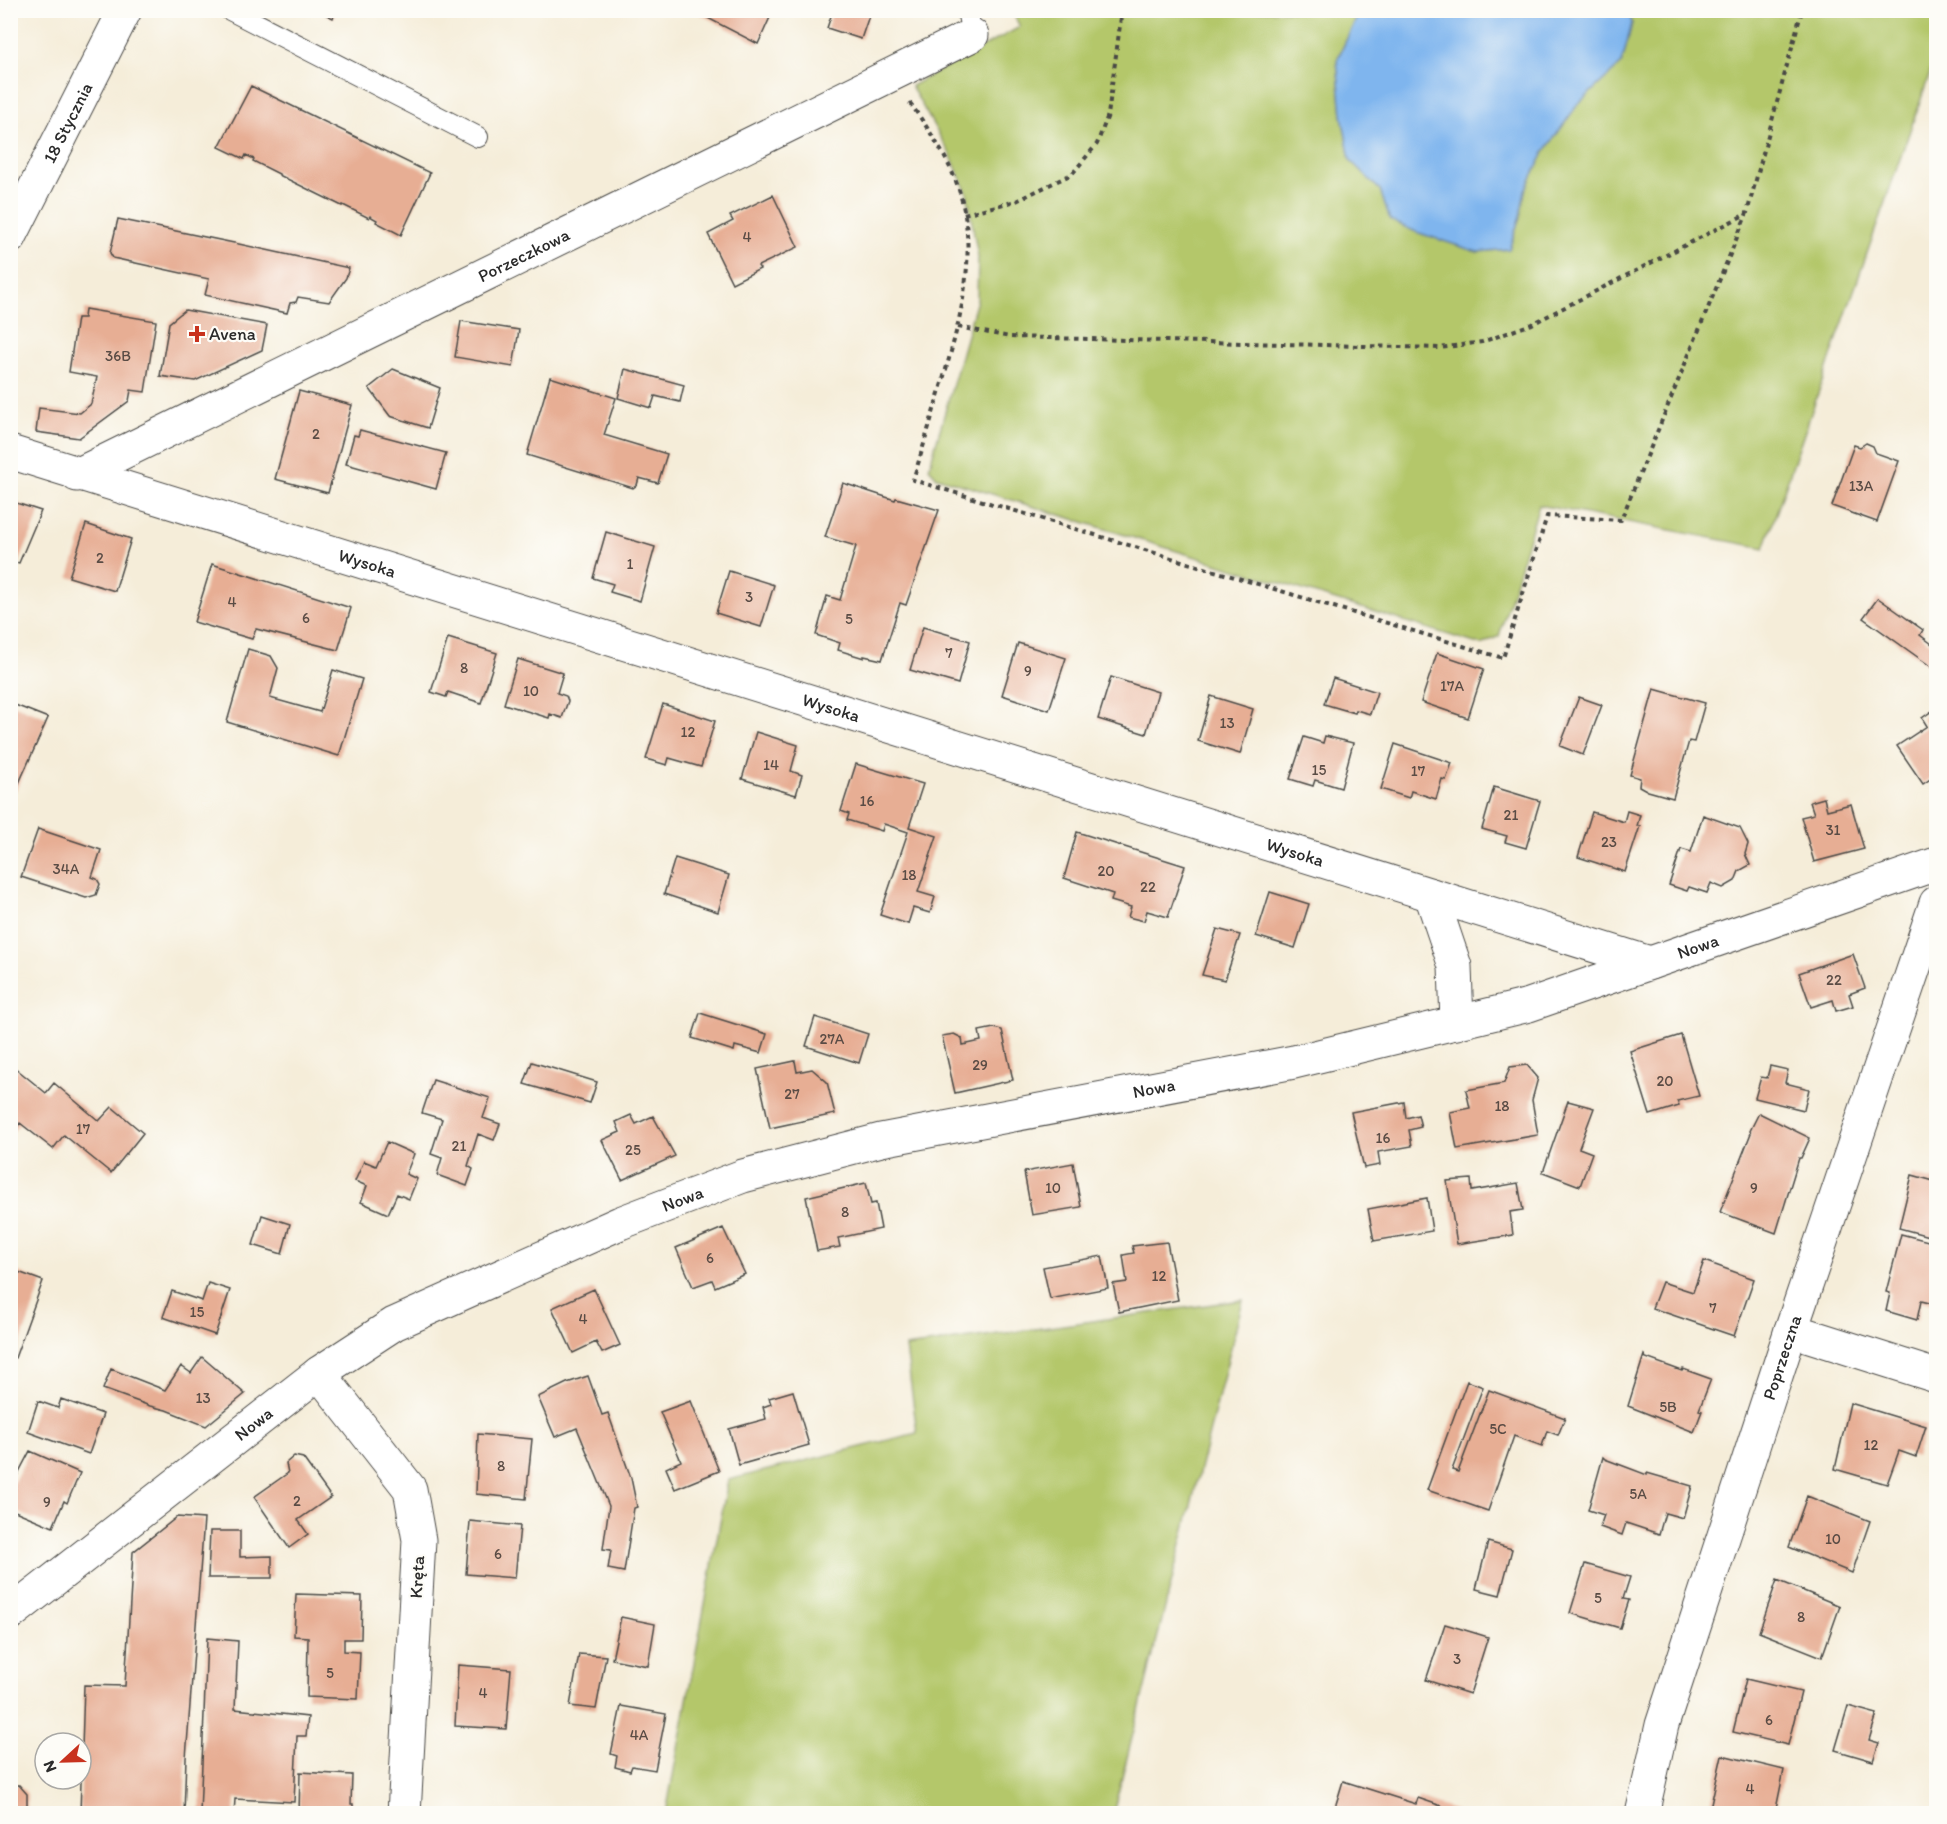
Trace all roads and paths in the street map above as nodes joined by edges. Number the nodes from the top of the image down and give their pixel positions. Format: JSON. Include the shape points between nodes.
{"nodes":[{"id":1,"x":125,"y":10,"type":"edge"},
{"id":2,"x":230,"y":10,"type":"edge"},
{"id":3,"x":1122,"y":10,"type":"edge"},
{"id":4,"x":1802,"y":10,"type":"edge"},
{"id":5,"x":969,"y":23,"type":"edge"},
{"id":6,"x":891,"y":75,"type":"junction"},
{"id":7,"x":478,"y":138,"type":"dead end"},
{"id":8,"x":1747,"y":213,"type":"junction"},
{"id":9,"x":964,"y":214,"type":"junction"},
{"id":10,"x":10,"y":237,"type":"edge"},
{"id":11,"x":958,"y":327,"type":"junction"},
{"id":12,"x":10,"y":452,"type":"edge"},
{"id":13,"x":77,"y":475,"type":"junction"},
{"id":14,"x":1936,"y":864,"type":"edge"},
{"id":15,"x":1431,"y":895,"type":"junction"},
{"id":16,"x":1936,"y":903,"type":"edge"},
{"id":17,"x":1650,"y":963,"type":"junction"},
{"id":18,"x":1457,"y":1023,"type":"junction"},
{"id":19,"x":1791,"y":1330,"type":"junction"},
{"id":20,"x":319,"y":1373,"type":"junction"},
{"id":21,"x":1936,"y":1376,"type":"edge"},
{"id":22,"x":10,"y":1614,"type":"edge"},
{"id":23,"x":404,"y":1814,"type":"edge"},
{"id":24,"x":1642,"y":1814,"type":"edge"}],
"edges":[{"from":1,"to":10,"type":"street","name":"18 Stycznia"},
{"from":2,"to":7,"type":"lane"},
{"from":3,"to":9,"type":"path","via":[[1108,115],[1096,144],[1072,174],[1016,201]]},
{"from":4,"to":8,"type":"path"},
{"from":5,"to":6,"type":"street","name":"Porzeczkowa"},
{"from":6,"to":9,"type":"path","via":[[932,134],[958,189]]},
{"from":6,"to":13,"type":"street","name":"Porzeczkowa"},
{"from":8,"to":11,"type":"path","via":[[1532,324],[1482,342],[1440,348],[1022,337]]},
{"from":8,"to":11,"type":"path","via":[[1621,520],[1547,516],[1503,658],[914,480]]},
{"from":9,"to":11,"type":"path","via":[[967,270]]},
{"from":12,"to":13,"type":"street","name":"Wysoka"},
{"from":13,"to":15,"type":"street","name":"Wysoka"},
{"from":14,"to":17,"type":"street","name":"Nowa"},
{"from":15,"to":17,"type":"street","name":"Wysoka"},
{"from":15,"to":18,"type":"street","via":[[1455,966]]},
{"from":16,"to":19,"type":"street","name":"Poprzeczna"},
{"from":17,"to":18,"type":"street","name":"Nowa","via":[[1529,1005]]},
{"from":18,"to":20,"type":"street","name":"Nowa","via":[[1294,1062],[881,1140],[743,1176],[620,1223],[394,1324]]},
{"from":19,"to":21,"type":"street"},
{"from":19,"to":24,"type":"street","name":"Poprzeczna","via":[[1662,1725]]},
{"from":20,"to":22,"type":"street","name":"Nowa"},
{"from":20,"to":23,"type":"street","name":"Kręta","via":[[410,1489],[419,1540]]}]}
